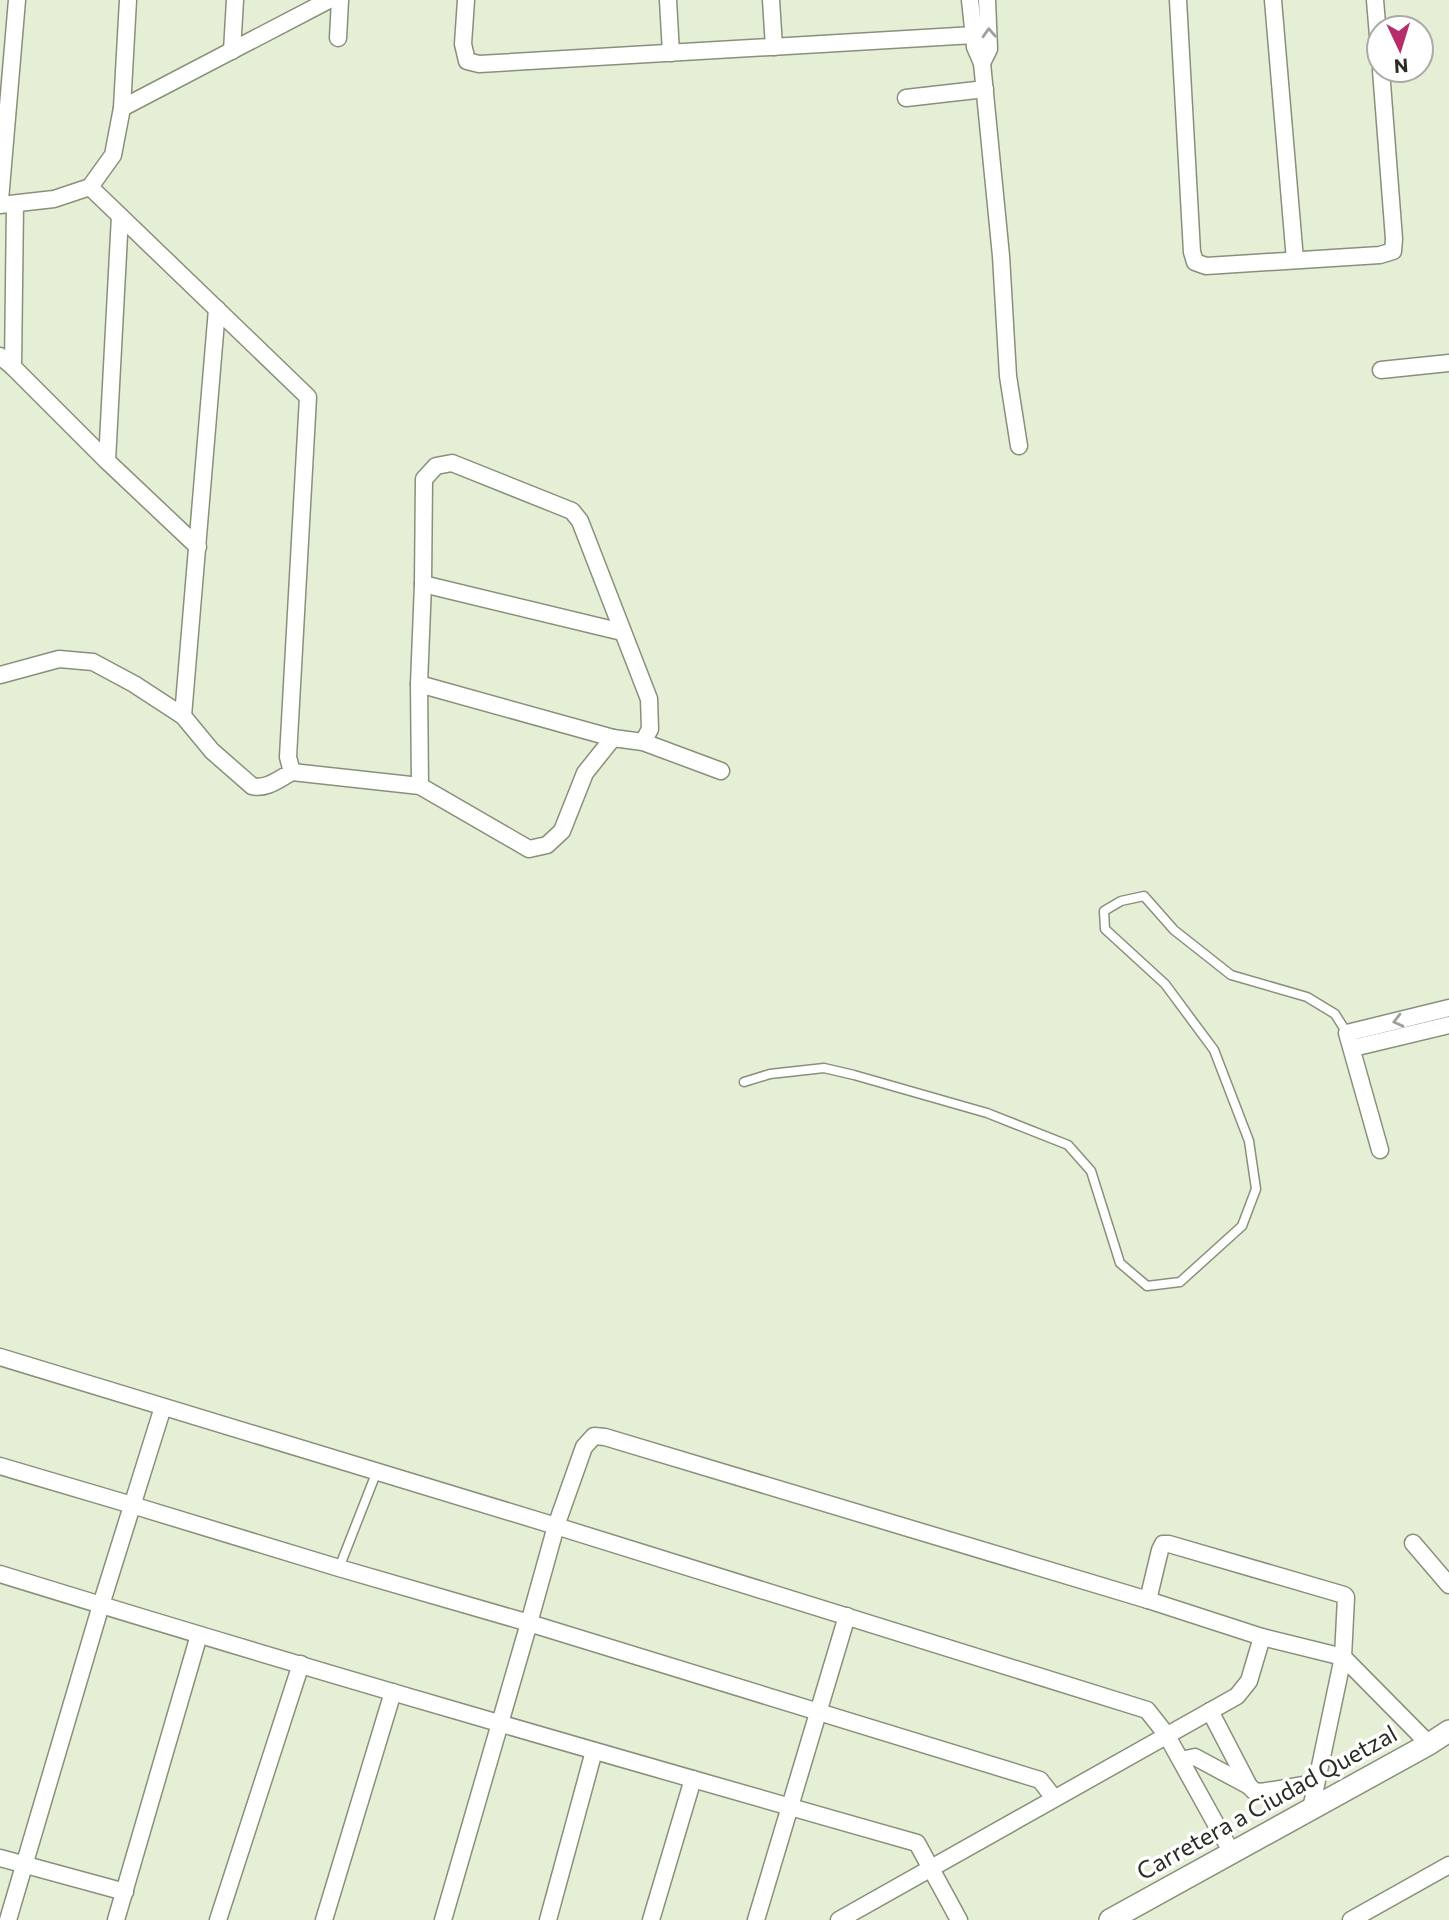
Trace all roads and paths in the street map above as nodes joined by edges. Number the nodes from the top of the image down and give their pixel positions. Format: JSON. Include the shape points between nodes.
{"nodes":[{"id":1,"x":17,"y":0,"type":"edge"},
{"id":2,"x":128,"y":0,"type":"edge"},
{"id":3,"x":236,"y":0,"type":"edge"},
{"id":4,"x":329,"y":0,"type":"edge"},
{"id":5,"x":341,"y":0,"type":"edge"},
{"id":6,"x":466,"y":0,"type":"edge"},
{"id":7,"x":668,"y":0,"type":"edge"},
{"id":8,"x":771,"y":0,"type":"edge"},
{"id":9,"x":970,"y":0,"type":"edge"},
{"id":10,"x":987,"y":0,"type":"edge"},
{"id":11,"x":1178,"y":0,"type":"edge"},
{"id":12,"x":1273,"y":0,"type":"edge"},
{"id":13,"x":974,"y":35,"type":"junction"},
{"id":14,"x":338,"y":38,"type":"dead end"},
{"id":15,"x":774,"y":47,"type":"junction"},
{"id":16,"x":232,"y":51,"type":"junction"},
{"id":17,"x":671,"y":52,"type":"junction"},
{"id":18,"x":982,"y":64,"type":"junction"},
{"id":19,"x":1382,"y":84,"type":"edge"},
{"id":20,"x":985,"y":89,"type":"junction"},
{"id":21,"x":906,"y":98,"type":"dead end"},
{"id":22,"x":122,"y":108,"type":"junction"},
{"id":23,"x":90,"y":187,"type":"junction"},
{"id":24,"x":5,"y":203,"type":"edge"},
{"id":25,"x":120,"y":216,"type":"junction"},
{"id":26,"x":1295,"y":260,"type":"junction"},
{"id":27,"x":217,"y":309,"type":"junction"},
{"id":28,"x":0,"y":356,"type":"edge"},
{"id":29,"x":1449,"y":363,"type":"edge"},
{"id":30,"x":13,"y":367,"type":"junction"},
{"id":31,"x":1381,"y":370,"type":"dead end"},
{"id":32,"x":1019,"y":446,"type":"dead end"},
{"id":33,"x":107,"y":461,"type":"junction"},
{"id":34,"x":198,"y":547,"type":"junction"},
{"id":35,"x":423,"y":584,"type":"junction"},
{"id":36,"x":622,"y":632,"type":"junction"},
{"id":37,"x":0,"y":675,"type":"edge"},
{"id":38,"x":419,"y":684,"type":"junction"},
{"id":39,"x":183,"y":716,"type":"junction"},
{"id":40,"x":613,"y":738,"type":"junction"},
{"id":41,"x":643,"y":742,"type":"junction"},
{"id":42,"x":721,"y":771,"type":"dead end"},
{"id":43,"x":292,"y":772,"type":"junction"},
{"id":44,"x":420,"y":786,"type":"junction"},
{"id":45,"x":1449,"y":1008,"type":"edge"},
{"id":46,"x":1449,"y":1025,"type":"edge"},
{"id":47,"x":1350,"y":1041,"type":"junction"},
{"id":48,"x":744,"y":1082,"type":"dead end"},
{"id":49,"x":1380,"y":1150,"type":"dead end"},
{"id":50,"x":0,"y":1357,"type":"edge"},
{"id":51,"x":163,"y":1407,"type":"junction"},
{"id":52,"x":0,"y":1466,"type":"edge"},
{"id":53,"x":377,"y":1471,"type":"junction"},
{"id":54,"x":132,"y":1504,"type":"junction"},
{"id":55,"x":556,"y":1525,"type":"junction"},
{"id":56,"x":1413,"y":1543,"type":"dead end"},
{"id":57,"x":339,"y":1568,"type":"junction"},
{"id":58,"x":0,"y":1574,"type":"edge"},
{"id":59,"x":1449,"y":1585,"type":"edge"},
{"id":60,"x":1148,"y":1600,"type":"junction"},
{"id":61,"x":101,"y":1605,"type":"junction"},
{"id":62,"x":847,"y":1616,"type":"junction"},
{"id":63,"x":529,"y":1623,"type":"junction"},
{"id":64,"x":199,"y":1635,"type":"junction"},
{"id":65,"x":1262,"y":1637,"type":"junction"},
{"id":66,"x":1343,"y":1657,"type":"junction"},
{"id":67,"x":301,"y":1664,"type":"junction"},
{"id":68,"x":393,"y":1692,"type":"junction"},
{"id":69,"x":1209,"y":1711,"type":"junction"},
{"id":70,"x":819,"y":1712,"type":"junction"},
{"id":71,"x":499,"y":1724,"type":"junction"},
{"id":72,"x":1449,"y":1731,"type":"edge"},
{"id":73,"x":1166,"y":1734,"type":"junction"},
{"id":74,"x":1429,"y":1744,"type":"junction"},
{"id":75,"x":594,"y":1751,"type":"junction"},
{"id":76,"x":1181,"y":1760,"type":"junction"},
{"id":77,"x":693,"y":1779,"type":"junction"},
{"id":78,"x":1315,"y":1783,"type":"junction"},
{"id":79,"x":1249,"y":1786,"type":"junction"},
{"id":80,"x":1054,"y":1798,"type":"junction"},
{"id":81,"x":790,"y":1807,"type":"junction"},
{"id":82,"x":1311,"y":1810,"type":"junction"},
{"id":83,"x":1232,"y":1853,"type":"junction"},
{"id":84,"x":0,"y":1858,"type":"edge"},
{"id":85,"x":25,"y":1865,"type":"junction"},
{"id":86,"x":1449,"y":1865,"type":"edge"},
{"id":87,"x":931,"y":1868,"type":"junction"},
{"id":88,"x":125,"y":1892,"type":"junction"},
{"id":89,"x":1117,"y":1918,"type":"edge"},
{"id":90,"x":8,"y":1920,"type":"edge"},
{"id":91,"x":116,"y":1920,"type":"edge"},
{"id":92,"x":218,"y":1920,"type":"edge"},
{"id":93,"x":324,"y":1920,"type":"edge"},
{"id":94,"x":443,"y":1920,"type":"edge"},
{"id":95,"x":548,"y":1920,"type":"edge"},
{"id":96,"x":651,"y":1920,"type":"edge"},
{"id":97,"x":756,"y":1920,"type":"edge"},
{"id":98,"x":839,"y":1920,"type":"edge"},
{"id":99,"x":959,"y":1920,"type":"edge"},
{"id":100,"x":1350,"y":1920,"type":"edge"}],
"edges":[{"from":1,"to":24,"type":"street"},
{"from":2,"to":22,"type":"street"},
{"from":3,"to":16,"type":"street"},
{"from":4,"to":16,"type":"street"},
{"from":5,"to":14,"type":"street"},
{"from":6,"to":17,"type":"street","via":[[463,44],[467,61],[479,64]]},
{"from":7,"to":17,"type":"street"},
{"from":8,"to":15,"type":"street"},
{"from":9,"to":13,"type":"street"},
{"from":18,"to":10,"type":"street","one_way":true,"via":[[989,49]]},
{"from":11,"to":26,"type":"street","via":[[1195,262],[1206,266]]},
{"from":12,"to":26,"type":"street"},
{"from":13,"to":15,"type":"street"},
{"from":13,"to":18,"type":"street"},
{"from":15,"to":17,"type":"street"},
{"from":16,"to":22,"type":"street"},
{"from":18,"to":20,"type":"street"},
{"from":19,"to":26,"type":"street","via":[[1393,251]]},
{"from":20,"to":21,"type":"street"},
{"from":20,"to":32,"type":"street","via":[[1008,376]]},
{"from":22,"to":23,"type":"street","via":[[113,155]]},
{"from":23,"to":24,"type":"street","via":[[54,199]]},
{"from":23,"to":25,"type":"street"},
{"from":24,"to":30,"type":"street"},
{"from":25,"to":27,"type":"street"},
{"from":25,"to":33,"type":"street"},
{"from":27,"to":34,"type":"street"},
{"from":27,"to":43,"type":"street","via":[[308,397],[288,757]]},
{"from":28,"to":30,"type":"street"},
{"from":29,"to":31,"type":"street"},
{"from":30,"to":33,"type":"street"},
{"from":33,"to":34,"type":"street"},
{"from":34,"to":39,"type":"street"},
{"from":35,"to":36,"type":"street"},
{"from":35,"to":36,"type":"street","via":[[424,479],[436,466],[452,463],[572,512],[580,521]]},
{"from":35,"to":38,"type":"street"},
{"from":36,"to":41,"type":"street","via":[[649,699],[650,729]]},
{"from":37,"to":39,"type":"street","via":[[59,659],[93,663]]},
{"from":38,"to":40,"type":"street"},
{"from":38,"to":44,"type":"street"},
{"from":39,"to":43,"type":"street","via":[[212,751],[251,786],[265,786]]},
{"from":40,"to":41,"type":"street"},
{"from":40,"to":44,"type":"street","via":[[585,773],[562,831],[547,845],[529,849]]},
{"from":41,"to":42,"type":"street"},
{"from":43,"to":44,"type":"street"},
{"from":45,"to":47,"type":"street","one_way":true},
{"from":46,"to":47,"type":"street"},
{"from":47,"to":48,"type":"lane","via":[[1335,1014],[1307,997],[1231,975],[1174,930],[1144,896],[1104,911],[1105,929],[1165,984],[1214,1050],[1250,1141],[1256,1189],[1242,1226],[1180,1282],[1147,1286],[1119,1263],[1091,1171],[1068,1145],[987,1113],[824,1068]]},
{"from":47,"to":49,"type":"street"},
{"from":50,"to":51,"type":"street"},
{"from":51,"to":53,"type":"street"},
{"from":51,"to":54,"type":"street"},
{"from":52,"to":54,"type":"street"},
{"from":53,"to":55,"type":"street"},
{"from":53,"to":57,"type":"lane"},
{"from":54,"to":57,"type":"street"},
{"from":54,"to":61,"type":"street"},
{"from":55,"to":60,"type":"street","via":[[584,1447],[594,1436]]},
{"from":55,"to":62,"type":"street"},
{"from":55,"to":63,"type":"street"},
{"from":56,"to":59,"type":"street"},
{"from":57,"to":63,"type":"street"},
{"from":58,"to":61,"type":"street"},
{"from":60,"to":65,"type":"street"},
{"from":60,"to":66,"type":"street","via":[[1163,1544],[1332,1592],[1346,1597]]},
{"from":61,"to":64,"type":"street"},
{"from":61,"to":85,"type":"street"},
{"from":62,"to":70,"type":"street"},
{"from":62,"to":73,"type":"street","via":[[1147,1710]]},
{"from":63,"to":70,"type":"street"},
{"from":63,"to":71,"type":"street"},
{"from":64,"to":67,"type":"street"},
{"from":64,"to":88,"type":"street"},
{"from":65,"to":66,"type":"street"},
{"from":65,"to":69,"type":"street","via":[[1249,1681],[1237,1696]]},
{"from":66,"to":74,"type":"street"},
{"from":66,"to":78,"type":"street"},
{"from":67,"to":68,"type":"street"},
{"from":67,"to":92,"type":"street"},
{"from":68,"to":71,"type":"street"},
{"from":68,"to":93,"type":"street"},
{"from":69,"to":73,"type":"street"},
{"from":69,"to":79,"type":"street"},
{"from":70,"to":80,"type":"street","via":[[1040,1780]]},
{"from":70,"to":81,"type":"street"},
{"from":71,"to":75,"type":"street"},
{"from":71,"to":94,"type":"street"},
{"from":72,"to":74,"type":"main road","name":"Carretera a Ciudad Quetzal"},
{"from":73,"to":76,"type":"street"},
{"from":73,"to":80,"type":"street"},
{"from":74,"to":82,"type":"main road","name":"Carretera a Ciudad Quetzal"},
{"from":75,"to":77,"type":"street"},
{"from":75,"to":95,"type":"street"},
{"from":76,"to":79,"type":"street","via":[[1195,1757]]},
{"from":76,"to":83,"type":"street"},
{"from":77,"to":81,"type":"street"},
{"from":77,"to":96,"type":"street"},
{"from":78,"to":79,"type":"street","via":[[1261,1792]]},
{"from":78,"to":82,"type":"street"},
{"from":80,"to":87,"type":"street"},
{"from":81,"to":87,"type":"street","via":[[917,1843]]},
{"from":81,"to":97,"type":"street"},
{"from":82,"to":83,"type":"main road","name":"Carretera a Ciudad Quetzal"},
{"from":83,"to":89,"type":"main road","name":"Carretera a Ciudad Quetzal"},
{"from":84,"to":85,"type":"street"},
{"from":85,"to":88,"type":"street"},
{"from":85,"to":90,"type":"street"},
{"from":86,"to":100,"type":"street"},
{"from":87,"to":98,"type":"street"},
{"from":87,"to":99,"type":"street"},
{"from":88,"to":91,"type":"street"}]}
